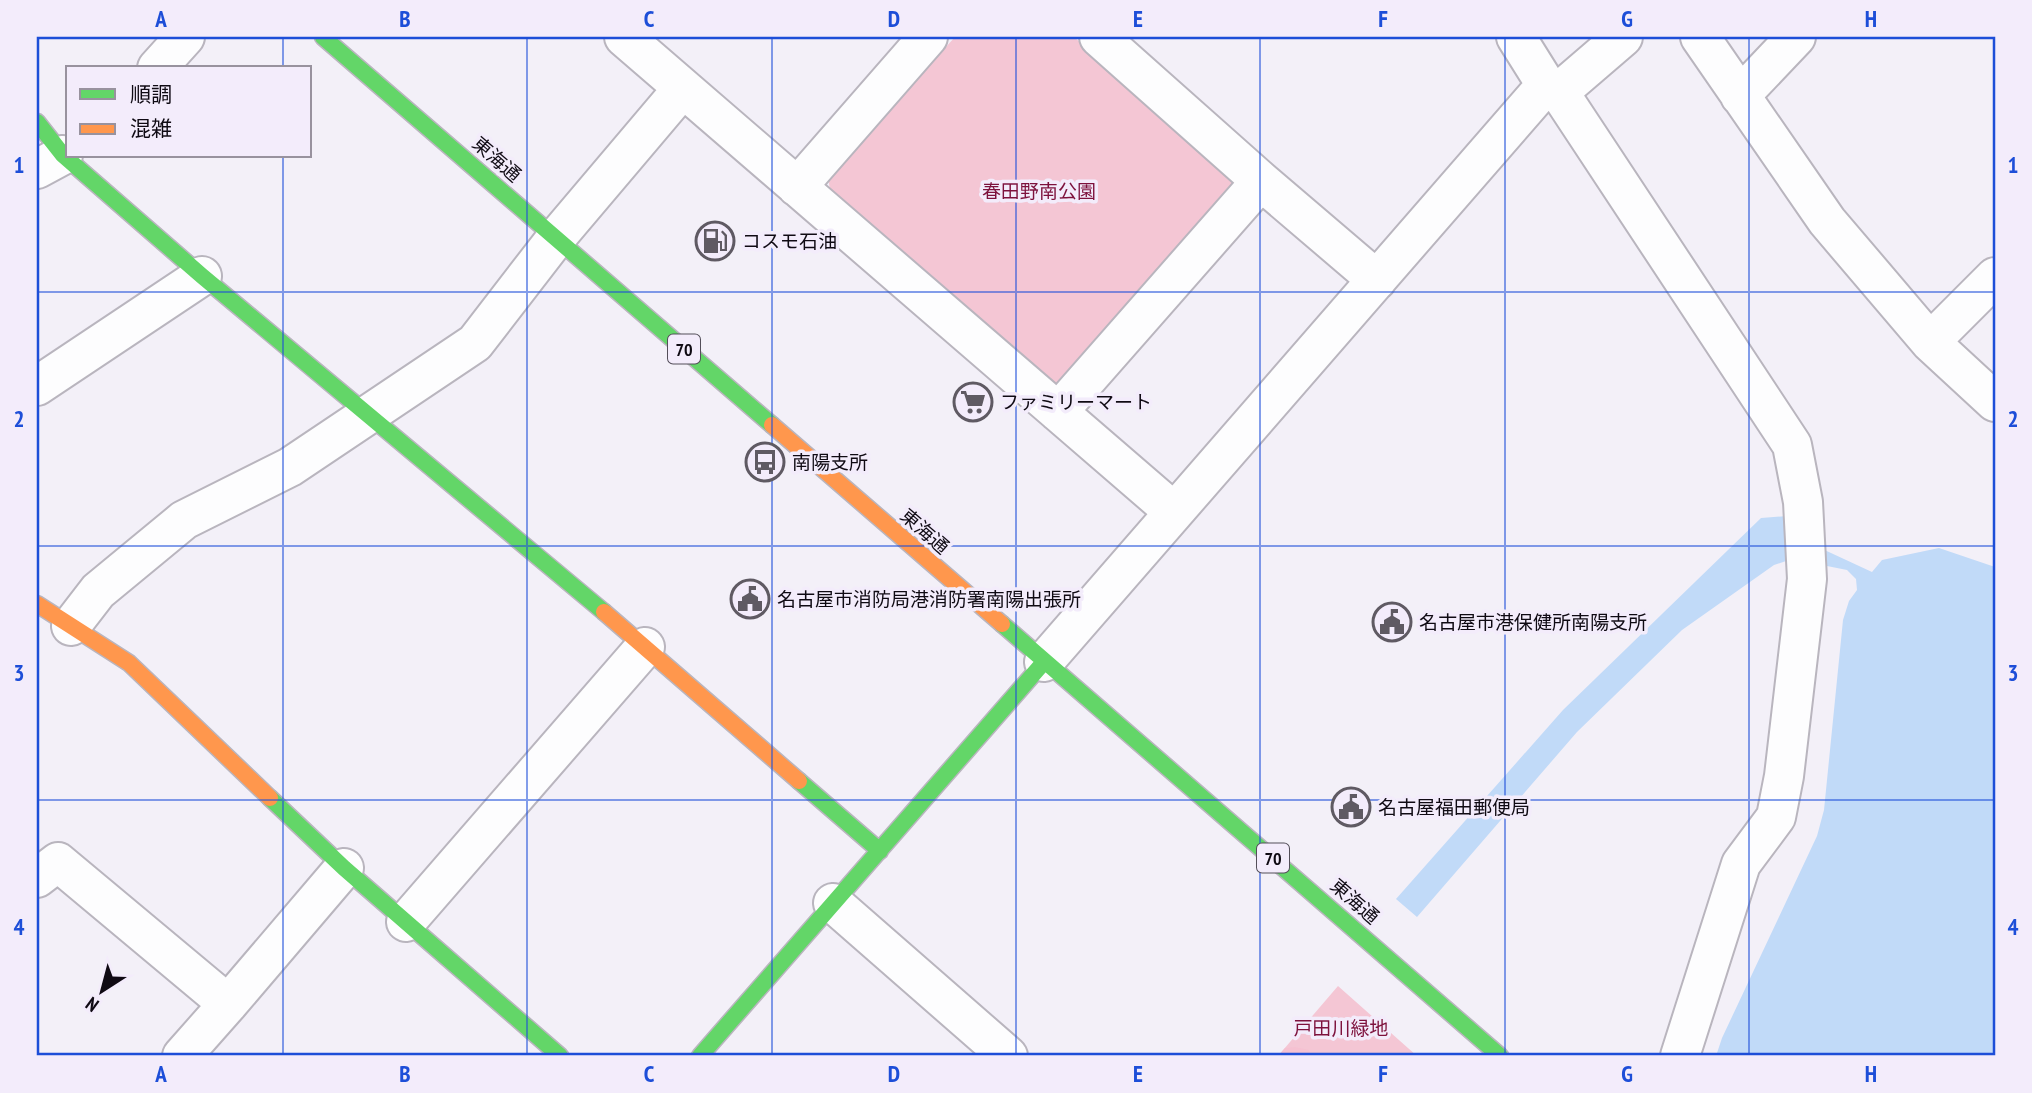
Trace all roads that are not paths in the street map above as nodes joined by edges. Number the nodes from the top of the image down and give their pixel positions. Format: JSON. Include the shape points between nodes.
{"nodes":[{"id":1,"x":186,"y":37,"type":"edge"},
{"id":2,"x":323,"y":37,"type":"edge"},
{"id":3,"x":624,"y":37,"type":"edge"},
{"id":4,"x":928,"y":37,"type":"edge"},
{"id":5,"x":1098,"y":37,"type":"edge"},
{"id":6,"x":1516,"y":37,"type":"edge"},
{"id":7,"x":1623,"y":37,"type":"edge"},
{"id":8,"x":1700,"y":37,"type":"edge"},
{"id":9,"x":1796,"y":37,"type":"edge"},
{"id":10,"x":159,"y":66,"type":"edge"},
{"id":11,"x":684,"y":88,"type":"junction"},
{"id":12,"x":1553,"y":89,"type":"junction"},
{"id":13,"x":1740,"y":96,"type":"junction"},
{"id":14,"x":37,"y":122,"type":"edge"},
{"id":15,"x":56,"y":159,"type":"edge"},
{"id":16,"x":1261,"y":181,"type":"junction"},
{"id":17,"x":797,"y":187,"type":"junction"},
{"id":18,"x":556,"y":238,"type":"junction"},
{"id":19,"x":202,"y":276,"type":"junction"},
{"id":20,"x":1995,"y":277,"type":"edge"},
{"id":21,"x":1377,"y":280,"type":"junction"},
{"id":22,"x":1930,"y":341,"type":"junction"},
{"id":23,"x":37,"y":386,"type":"edge"},
{"id":24,"x":1995,"y":402,"type":"edge"},
{"id":25,"x":1058,"y":412,"type":"junction"},
{"id":26,"x":367,"y":414,"type":"junction"},
{"id":27,"x":1174,"y":512,"type":"junction"},
{"id":28,"x":37,"y":604,"type":"edge"},
{"id":29,"x":71,"y":626,"type":"junction"},
{"id":30,"x":645,"y":647,"type":"junction"},
{"id":31,"x":1044,"y":662,"type":"junction"},
{"id":32,"x":880,"y":851,"type":"junction"},
{"id":33,"x":344,"y":868,"type":"junction"},
{"id":34,"x":37,"y":878,"type":"edge"},
{"id":35,"x":834,"y":904,"type":"junction"},
{"id":36,"x":406,"y":922,"type":"junction"},
{"id":37,"x":228,"y":1003,"type":"junction"},
{"id":38,"x":183,"y":1056,"type":"edge"},
{"id":39,"x":560,"y":1056,"type":"edge"},
{"id":40,"x":701,"y":1056,"type":"edge"},
{"id":41,"x":1008,"y":1056,"type":"edge"},
{"id":42,"x":1500,"y":1056,"type":"edge"},
{"id":43,"x":1680,"y":1056,"type":"edge"}],
"edges":[{"from":1,"to":10,"type":"street"},
{"from":2,"to":18,"type":"street","name":"東海通","number":"70"},
{"from":3,"to":11,"type":"street"},
{"from":4,"to":17,"type":"street"},
{"from":5,"to":16,"type":"street"},
{"from":6,"to":12,"type":"street"},
{"from":7,"to":12,"type":"street"},
{"from":8,"to":13,"type":"street"},
{"from":9,"to":13,"type":"street"},
{"from":11,"to":17,"type":"street"},
{"from":11,"to":18,"type":"street"},
{"from":12,"to":21,"type":"street"},
{"from":12,"to":43,"type":"street","via":[[1792,445],[1803,502],[1807,579],[1776,817],[1741,863]]},
{"from":13,"to":22,"type":"street","via":[[1827,220]]},
{"from":14,"to":15,"type":"street"},
{"from":15,"to":19,"type":"street"},
{"from":16,"to":21,"type":"street"},
{"from":16,"to":25,"type":"street"},
{"from":17,"to":25,"type":"street"},
{"from":18,"to":26,"type":"street","via":[[475,343]]},
{"from":18,"to":31,"type":"street","name":"東海通","number":"70"},
{"from":19,"to":23,"type":"street"},
{"from":19,"to":26,"type":"street"},
{"from":20,"to":22,"type":"street"},
{"from":21,"to":27,"type":"street"},
{"from":22,"to":24,"type":"street"},
{"from":25,"to":27,"type":"street"},
{"from":26,"to":29,"type":"street","via":[[290,467],[184,520],[98,591]]},
{"from":26,"to":30,"type":"street"},
{"from":27,"to":31,"type":"street"},
{"from":28,"to":29,"type":"street"},
{"from":29,"to":33,"type":"street","via":[[129,663]]},
{"from":30,"to":32,"type":"street"},
{"from":30,"to":36,"type":"street"},
{"from":31,"to":32,"type":"street"},
{"from":31,"to":42,"type":"street","name":"東海通","number":"70"},
{"from":32,"to":35,"type":"street"},
{"from":33,"to":36,"type":"street"},
{"from":33,"to":37,"type":"street"},
{"from":34,"to":37,"type":"street","via":[[58,862]]},
{"from":35,"to":40,"type":"street"},
{"from":35,"to":41,"type":"street"},
{"from":36,"to":39,"type":"street"},
{"from":37,"to":38,"type":"street"}]}
